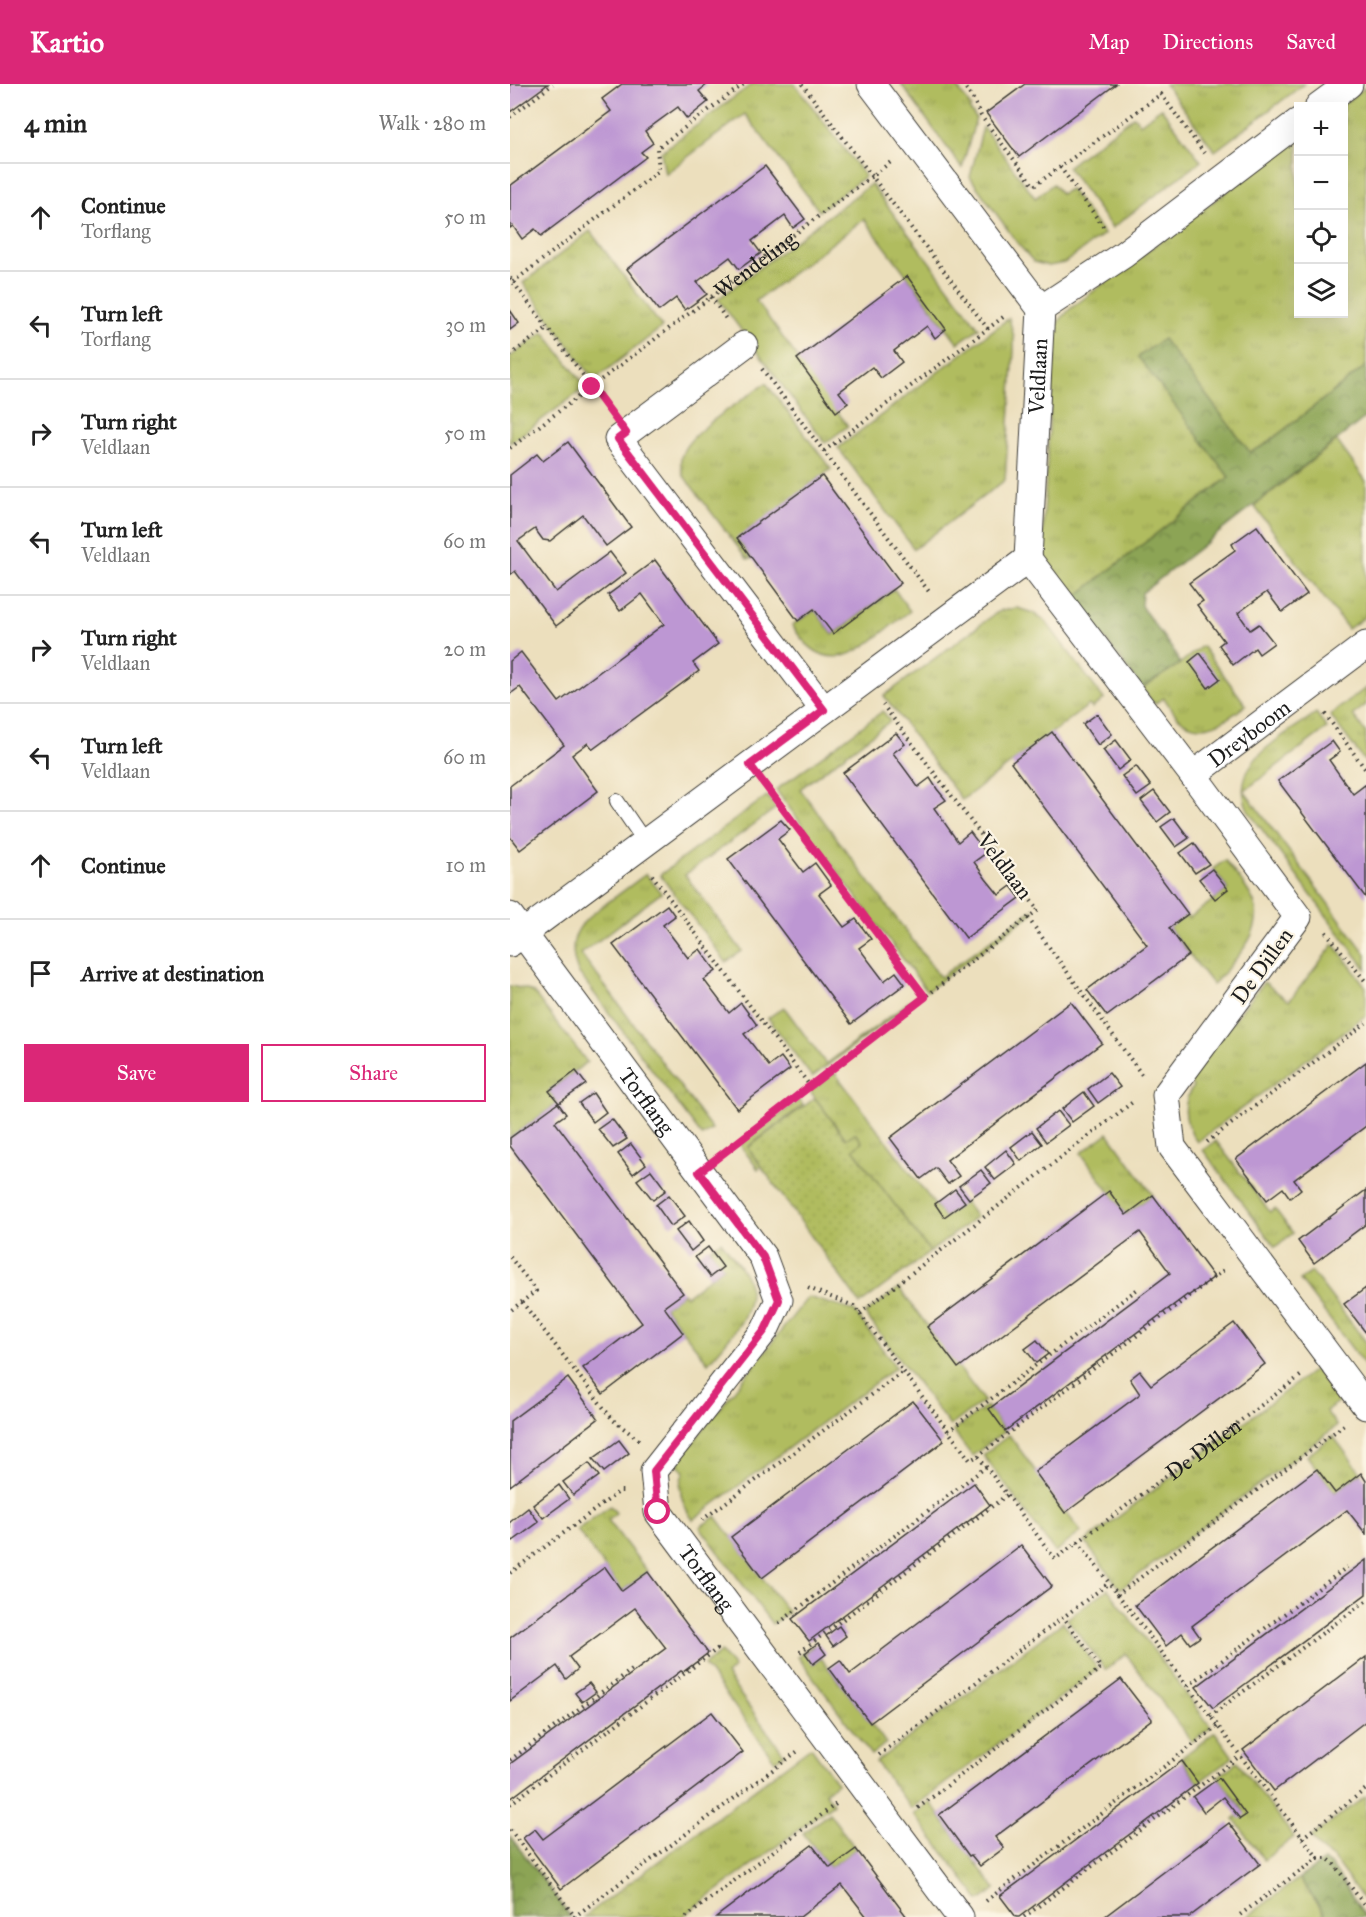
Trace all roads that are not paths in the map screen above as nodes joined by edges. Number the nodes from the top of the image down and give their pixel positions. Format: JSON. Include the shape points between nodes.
{"nodes":[{"id":1,"x":871,"y":84,"type":"edge"},
{"id":2,"x":1349,"y":84,"type":"edge"},
{"id":3,"x":1324,"y":102,"type":"edge"},
{"id":4,"x":1294,"y":126,"type":"edge"},
{"id":5,"x":1036,"y":303,"type":"junction"},
{"id":6,"x":744,"y":345,"type":"road end"},
{"id":7,"x":1028,"y":559,"type":"junction"},
{"id":8,"x":1366,"y":645,"type":"edge"},
{"id":9,"x":824,"y":710,"type":"junction"},
{"id":10,"x":1193,"y":775,"type":"junction"},
{"id":11,"x":618,"y":801,"type":"dead end"},
{"id":12,"x":640,"y":846,"type":"junction"},
{"id":13,"x":514,"y":931,"type":"edge"},
{"id":14,"x":1356,"y":1414,"type":"edge"},
{"id":15,"x":960,"y":1917,"type":"edge"}],
"edges":[{"from":1,"to":5,"type":"street"},
{"from":2,"to":3,"type":"street"},
{"from":4,"to":5,"type":"street","name":"Veldlaan","via":[[1123,255]]},
{"from":5,"to":7,"type":"street","name":"Veldlaan"},
{"from":6,"to":9,"type":"street","via":[[622,436]]},
{"from":7,"to":9,"type":"street"},
{"from":7,"to":10,"type":"street","name":"De Dillen"},
{"from":8,"to":10,"type":"street","name":"Dreyboom"},
{"from":9,"to":12,"type":"street"},
{"from":10,"to":14,"type":"street","name":"De Dillen","via":[[1298,917],[1159,1091],[1172,1147],[1328,1355]]},
{"from":11,"to":12,"type":"lane"},
{"from":12,"to":13,"type":"street"},
{"from":13,"to":15,"type":"street","name":"Torflang","via":[[763,1257],[779,1300],[765,1330],[654,1471],[658,1512]]}]}
